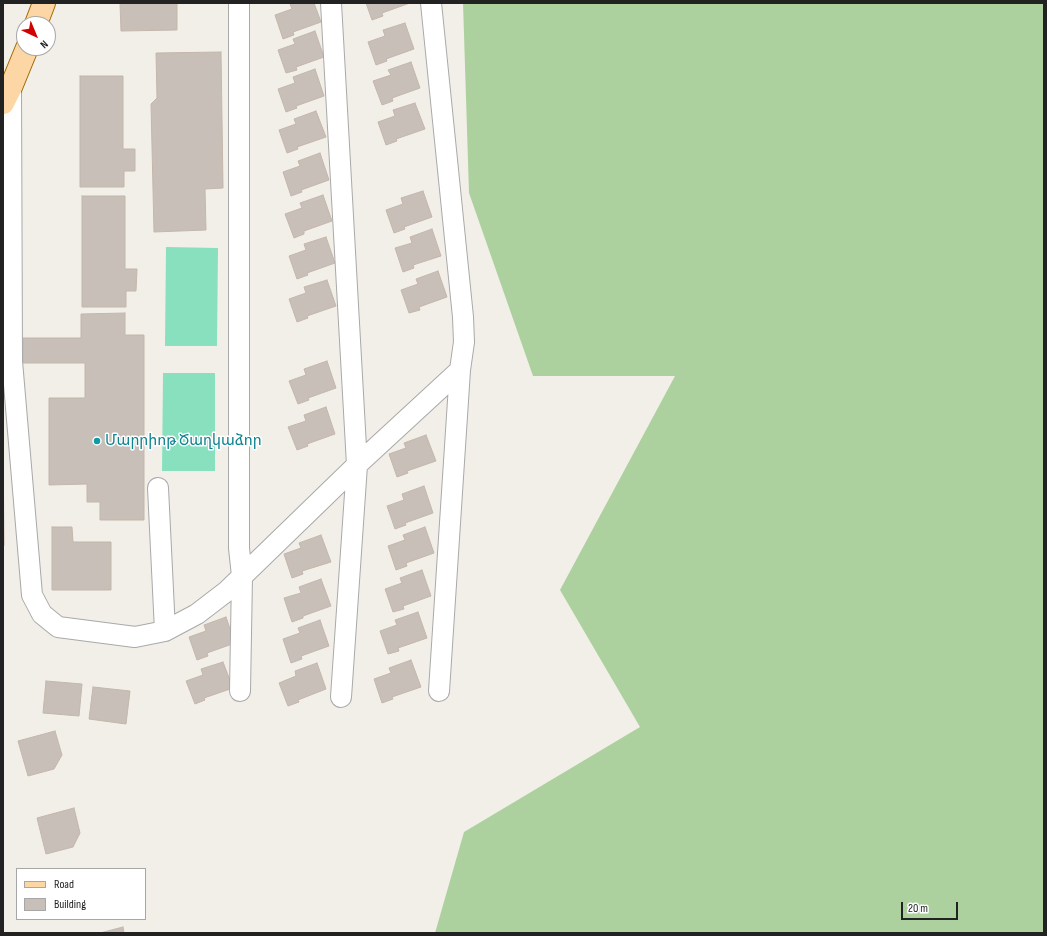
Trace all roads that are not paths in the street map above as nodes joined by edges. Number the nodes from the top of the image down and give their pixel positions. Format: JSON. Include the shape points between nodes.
{"nodes":[{"id":1,"x":44,"y":3,"type":"edge"},
{"id":2,"x":239,"y":3,"type":"edge"},
{"id":3,"x":331,"y":3,"type":"edge"},
{"id":4,"x":431,"y":3,"type":"edge"},
{"id":5,"x":39,"y":16,"type":"edge"},
{"id":6,"x":24,"y":56,"type":"edge"},
{"id":7,"x":7,"y":95,"type":"edge"},
{"id":8,"x":460,"y":370,"type":"junction"},
{"id":9,"x":357,"y":465,"type":"junction"},
{"id":10,"x":158,"y":488,"type":"dead end"},
{"id":11,"x":242,"y":576,"type":"junction"},
{"id":12,"x":165,"y":631,"type":"junction"},
{"id":13,"x":240,"y":691,"type":"dead end"},
{"id":14,"x":439,"y":691,"type":"dead end"},
{"id":15,"x":341,"y":697,"type":"dead end"}],
"edges":[{"from":1,"to":5,"type":"main road"},
{"from":2,"to":11,"type":"street"},
{"from":3,"to":9,"type":"street"},
{"from":4,"to":8,"type":"street","via":[[463,317],[464,342]]},
{"from":6,"to":7,"type":"main road"},
{"from":7,"to":12,"type":"street","via":[[12,361],[32,595],[42,614],[58,627],[135,637]]},
{"from":8,"to":9,"type":"street"},
{"from":8,"to":14,"type":"street"},
{"from":9,"to":11,"type":"street"},
{"from":9,"to":15,"type":"street"},
{"from":10,"to":12,"type":"street"},
{"from":11,"to":12,"type":"street","via":[[197,614]]},
{"from":11,"to":13,"type":"street"}]}
